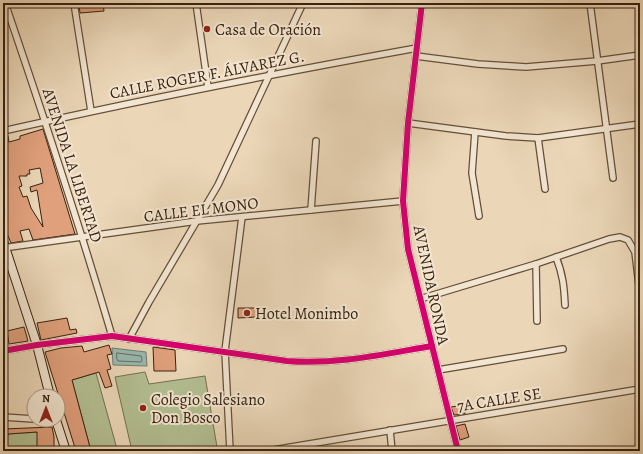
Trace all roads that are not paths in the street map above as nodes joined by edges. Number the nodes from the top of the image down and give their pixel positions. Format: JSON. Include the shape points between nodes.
{"nodes":[{"id":1,"x":5,"y":3,"type":"edge"},
{"id":2,"x":74,"y":3,"type":"edge"},
{"id":3,"x":196,"y":3,"type":"edge"},
{"id":4,"x":303,"y":3,"type":"edge"},
{"id":5,"x":422,"y":3,"type":"edge"},
{"id":6,"x":590,"y":3,"type":"edge"},
{"id":7,"x":417,"y":48,"type":"junction"},
{"id":8,"x":640,"y":55,"type":"edge"},
{"id":9,"x":416,"y":56,"type":"junction"},
{"id":10,"x":597,"y":61,"type":"junction"},
{"id":11,"x":269,"y":74,"type":"junction"},
{"id":12,"x":208,"y":87,"type":"junction"},
{"id":13,"x":91,"y":111,"type":"junction"},
{"id":14,"x":45,"y":121,"type":"junction"},
{"id":15,"x":408,"y":123,"type":"junction"},
{"id":16,"x":640,"y":124,"type":"edge"},
{"id":17,"x":606,"y":129,"type":"junction"},
{"id":18,"x":3,"y":131,"type":"edge"},
{"id":19,"x":475,"y":132,"type":"junction"},
{"id":20,"x":538,"y":138,"type":"junction"},
{"id":21,"x":316,"y":141,"type":"dead end"},
{"id":22,"x":613,"y":178,"type":"dead end"},
{"id":23,"x":545,"y":189,"type":"dead end"},
{"id":24,"x":403,"y":201,"type":"junction"},
{"id":25,"x":311,"y":210,"type":"junction"},
{"id":26,"x":479,"y":216,"type":"dead end"},
{"id":27,"x":242,"y":217,"type":"junction"},
{"id":28,"x":197,"y":221,"type":"junction"},
{"id":29,"x":83,"y":238,"type":"junction"},
{"id":30,"x":4,"y":245,"type":"edge"},
{"id":31,"x":556,"y":257,"type":"junction"},
{"id":32,"x":536,"y":264,"type":"junction"},
{"id":33,"x":640,"y":294,"type":"edge"},
{"id":34,"x":420,"y":299,"type":"junction"},
{"id":35,"x":565,"y":305,"type":"dead end"},
{"id":36,"x":537,"y":321,"type":"dead end"},
{"id":37,"x":112,"y":336,"type":"junction"},
{"id":38,"x":129,"y":339,"type":"junction"},
{"id":39,"x":37,"y":345,"type":"junction"},
{"id":40,"x":432,"y":346,"type":"junction"},
{"id":41,"x":563,"y":349,"type":"dead end"},
{"id":42,"x":3,"y":351,"type":"edge"},
{"id":43,"x":225,"y":351,"type":"junction"},
{"id":44,"x":438,"y":370,"type":"junction"},
{"id":45,"x":48,"y":388,"type":"edge"},
{"id":46,"x":640,"y":389,"type":"edge"},
{"id":47,"x":3,"y":417,"type":"edge"},
{"id":48,"x":26,"y":418,"type":"edge"},
{"id":49,"x":450,"y":420,"type":"junction"},
{"id":50,"x":58,"y":428,"type":"edge"},
{"id":51,"x":390,"y":430,"type":"junction"},
{"id":52,"x":62,"y":440,"type":"junction"},
{"id":53,"x":60,"y":451,"type":"edge"},
{"id":54,"x":66,"y":451,"type":"edge"},
{"id":55,"x":230,"y":451,"type":"edge"},
{"id":56,"x":267,"y":451,"type":"edge"},
{"id":57,"x":392,"y":451,"type":"edge"},
{"id":58,"x":458,"y":451,"type":"edge"}],
"edges":[{"from":1,"to":14,"type":"street","name":"AVENIDA LA LIBERTAD"},
{"from":2,"to":13,"type":"street"},
{"from":3,"to":12,"type":"street"},
{"from":4,"to":11,"type":"street"},
{"from":5,"to":7,"type":"street","name":"AVENIDA RONDA"},
{"from":6,"to":10,"type":"street"},
{"from":7,"to":9,"type":"street","name":"AVENIDA RONDA"},
{"from":7,"to":11,"type":"street","name":"CALLE ROGER F. ÁLVAREZ G."},
{"from":8,"to":10,"type":"street"},
{"from":9,"to":10,"type":"street","via":[[526,67]]},
{"from":9,"to":15,"type":"street","name":"AVENIDA RONDA"},
{"from":10,"to":17,"type":"street"},
{"from":11,"to":12,"type":"street","name":"CALLE ROGER F. ÁLVAREZ G."},
{"from":11,"to":28,"type":"street","via":[[218,185]]},
{"from":12,"to":13,"type":"street","name":"CALLE ROGER F. ÁLVAREZ G."},
{"from":13,"to":14,"type":"street","name":"CALLE ROGER F. ÁLVAREZ G."},
{"from":14,"to":18,"type":"street","name":"CALLE ROGER F. ÁLVAREZ G."},
{"from":14,"to":29,"type":"street","name":"AVENIDA LA LIBERTAD"},
{"from":15,"to":19,"type":"street"},
{"from":15,"to":24,"type":"street","name":"AVENIDA RONDA"},
{"from":16,"to":17,"type":"street"},
{"from":17,"to":20,"type":"street"},
{"from":17,"to":22,"type":"street"},
{"from":19,"to":20,"type":"street"},
{"from":19,"to":26,"type":"street","via":[[472,173]]},
{"from":20,"to":23,"type":"street"},
{"from":21,"to":25,"type":"street"},
{"from":24,"to":25,"type":"street","name":"CALLE EL MONO"},
{"from":24,"to":34,"type":"street","name":"AVENIDA RONDA","via":[[408,249]]},
{"from":25,"to":27,"type":"street","name":"CALLE EL MONO"},
{"from":27,"to":28,"type":"street","name":"CALLE EL MONO"},
{"from":27,"to":43,"type":"street"},
{"from":28,"to":29,"type":"street","name":"CALLE EL MONO"},
{"from":28,"to":38,"type":"street"},
{"from":29,"to":30,"type":"street","name":"CALLE EL MONO"},
{"from":29,"to":37,"type":"street","name":"AVENIDA LA LIBERTAD"},
{"from":30,"to":39,"type":"street"},
{"from":31,"to":32,"type":"street"},
{"from":31,"to":33,"type":"street","via":[[609,239],[620,237],[628,240],[634,252]]},
{"from":31,"to":35,"type":"street","via":[[563,279]]},
{"from":32,"to":34,"type":"street"},
{"from":32,"to":36,"type":"street"},
{"from":34,"to":40,"type":"street","name":"AVENIDA RONDA"},
{"from":37,"to":38,"type":"street"},
{"from":37,"to":39,"type":"street"},
{"from":38,"to":43,"type":"street"},
{"from":39,"to":42,"type":"street"},
{"from":39,"to":45,"type":"street"},
{"from":40,"to":43,"type":"street","via":[[380,355],[310,362]]},
{"from":40,"to":44,"type":"street","name":"AVENIDA RONDA"},
{"from":41,"to":44,"type":"street"},
{"from":43,"to":55,"type":"street"},
{"from":44,"to":49,"type":"street","name":"AVENIDA RONDA"},
{"from":46,"to":49,"type":"street","name":"7A CALLE SE"},
{"from":47,"to":48,"type":"street"},
{"from":49,"to":51,"type":"street","name":"7A CALLE SE"},
{"from":49,"to":58,"type":"street","name":"AVENIDA RONDA"},
{"from":50,"to":52,"type":"street"},
{"from":51,"to":56,"type":"street","name":"7A CALLE SE"},
{"from":51,"to":57,"type":"street"},
{"from":52,"to":53,"type":"street"},
{"from":52,"to":54,"type":"street"}]}
